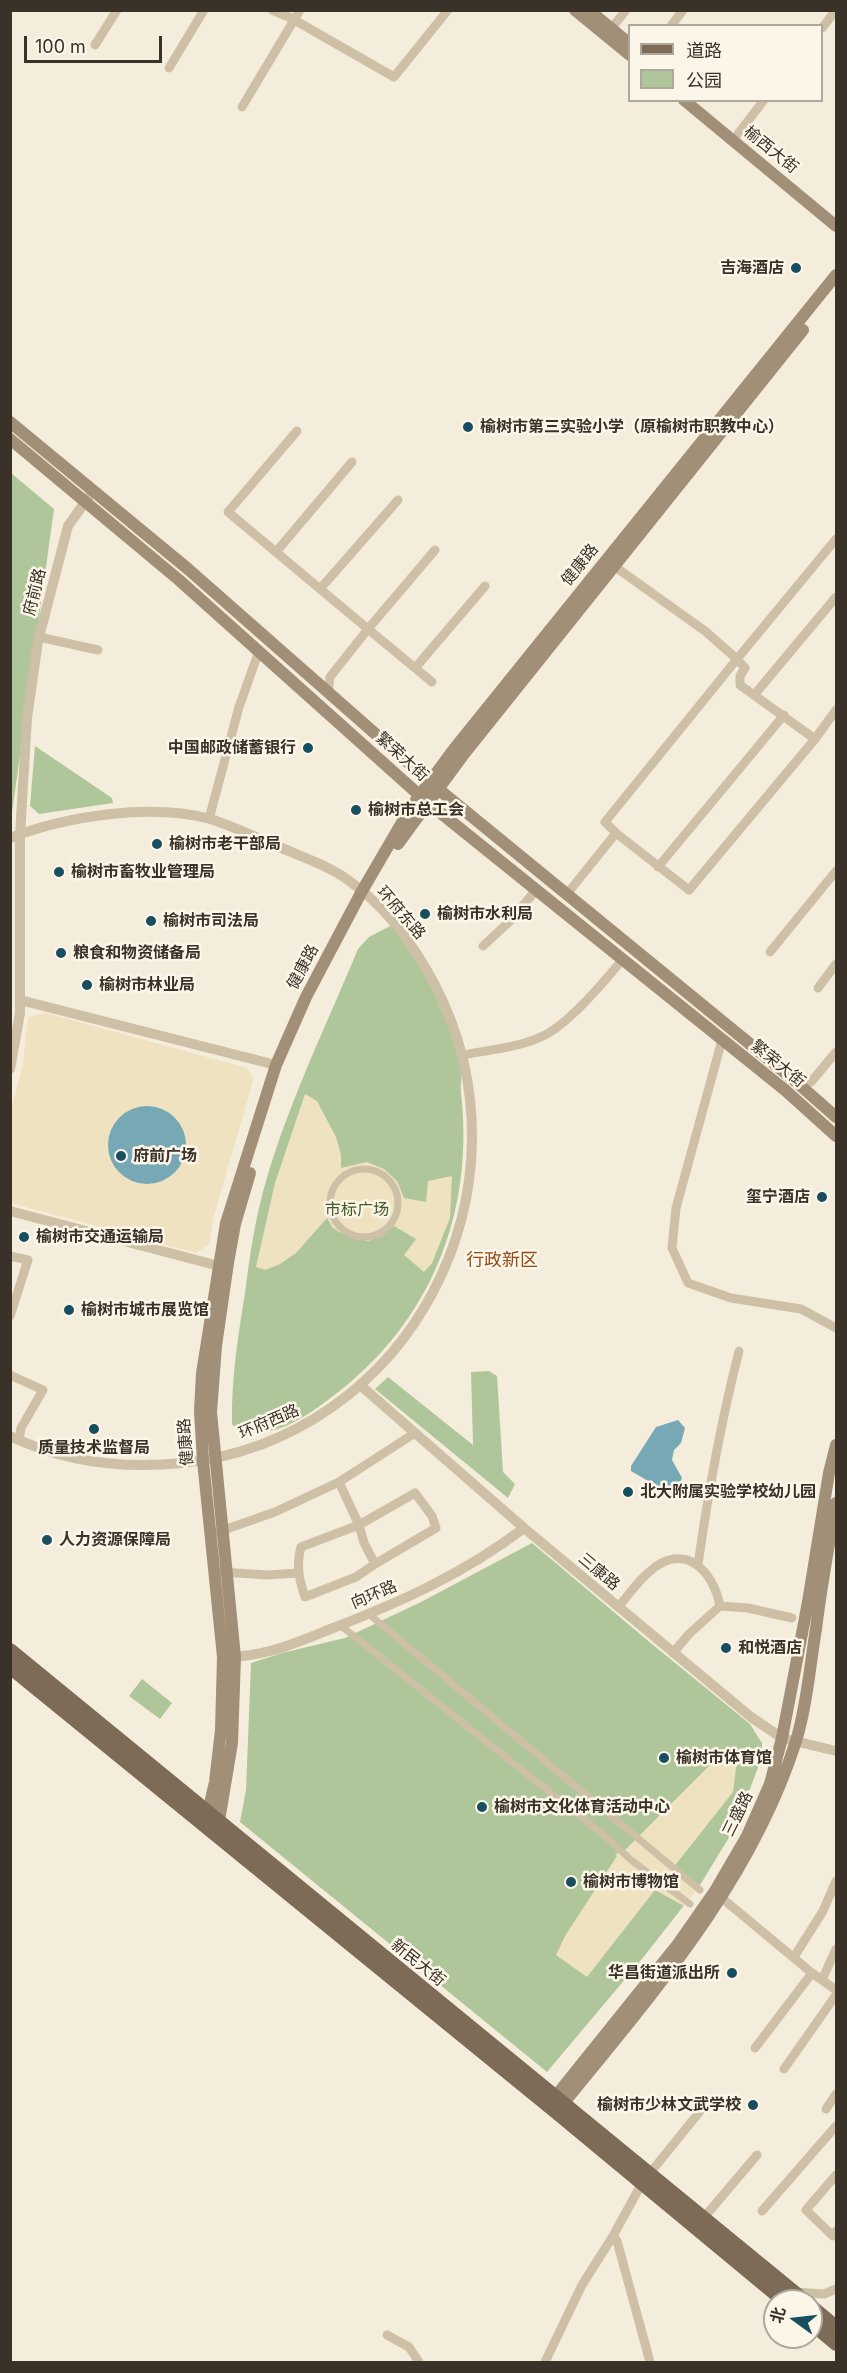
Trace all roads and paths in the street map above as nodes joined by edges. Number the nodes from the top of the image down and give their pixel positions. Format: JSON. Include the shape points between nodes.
{"nodes":[{"id":1,"x":117,"y":10,"type":"edge"},
{"id":2,"x":204,"y":10,"type":"edge"},
{"id":3,"x":272,"y":10,"type":"edge"},
{"id":4,"x":300,"y":10,"type":"edge"},
{"id":5,"x":448,"y":10,"type":"edge"},
{"id":6,"x":575,"y":10,"type":"edge"},
{"id":7,"x":589,"y":10,"type":"edge"},
{"id":8,"x":626,"y":10,"type":"edge"},
{"id":9,"x":683,"y":10,"type":"edge"},
{"id":10,"x":836,"y":10,"type":"edge"},
{"id":11,"x":294,"y":20,"type":"junction"},
{"id":12,"x":672,"y":24,"type":"edge"},
{"id":13,"x":823,"y":27,"type":"edge"},
{"id":14,"x":611,"y":29,"type":"junction"},
{"id":15,"x":628,"y":42,"type":"edge"},
{"id":16,"x":95,"y":45,"type":"dead end"},
{"id":17,"x":628,"y":53,"type":"edge"},
{"id":18,"x":169,"y":68,"type":"dead end"},
{"id":19,"x":686,"y":102,"type":"edge"},
{"id":20,"x":699,"y":102,"type":"edge"},
{"id":21,"x":762,"y":102,"type":"edge"},
{"id":22,"x":242,"y":106,"type":"dead end"},
{"id":23,"x":738,"y":134,"type":"junction"},
{"id":24,"x":837,"y":216,"type":"edge"},
{"id":25,"x":837,"y":226,"type":"edge"},
{"id":26,"x":837,"y":275,"type":"edge"},
{"id":27,"x":837,"y":288,"type":"edge"},
{"id":28,"x":10,"y":422,"type":"edge"},
{"id":29,"x":297,"y":431,"type":"dead end"},
{"id":30,"x":10,"y":439,"type":"edge"},
{"id":31,"x":352,"y":462,"type":"dead end"},
{"id":32,"x":94,"y":490,"type":"junction"},
{"id":33,"x":85,"y":500,"type":"junction"},
{"id":34,"x":398,"y":500,"type":"dead end"},
{"id":35,"x":837,"y":539,"type":"edge"},
{"id":36,"x":435,"y":550,"type":"dead end"},
{"id":37,"x":276,"y":552,"type":"junction"},
{"id":38,"x":614,"y":566,"type":"junction"},
{"id":39,"x":485,"y":586,"type":"dead end"},
{"id":40,"x":320,"y":589,"type":"junction"},
{"id":41,"x":837,"y":597,"type":"edge"},
{"id":42,"x":368,"y":629,"type":"junction"},
{"id":43,"x":39,"y":637,"type":"junction"},
{"id":44,"x":98,"y":650,"type":"dead end"},
{"id":45,"x":259,"y":651,"type":"junction"},
{"id":46,"x":737,"y":659,"type":"junction"},
{"id":47,"x":416,"y":668,"type":"junction"},
{"id":48,"x":432,"y":682,"type":"dead end"},
{"id":49,"x":328,"y":692,"type":"junction"},
{"id":50,"x":755,"y":694,"type":"junction"},
{"id":51,"x":837,"y":710,"type":"edge"},
{"id":52,"x":783,"y":715,"type":"junction"},
{"id":53,"x":815,"y":739,"type":"junction"},
{"id":54,"x":433,"y":785,"type":"junction"},
{"id":55,"x":423,"y":799,"type":"junction"},
{"id":56,"x":209,"y":819,"type":"junction"},
{"id":57,"x":616,"y":833,"type":"junction"},
{"id":58,"x":15,"y":837,"type":"edge"},
{"id":59,"x":658,"y":867,"type":"junction"},
{"id":60,"x":837,"y":871,"type":"edge"},
{"id":61,"x":536,"y":890,"type":"junction"},
{"id":62,"x":365,"y":894,"type":"junction"},
{"id":63,"x":567,"y":894,"type":"junction"},
{"id":64,"x":483,"y":946,"type":"dead end"},
{"id":65,"x":770,"y":952,"type":"dead end"},
{"id":66,"x":622,"y":960,"type":"junction"},
{"id":67,"x":837,"y":964,"type":"edge"},
{"id":68,"x":818,"y":988,"type":"dead end"},
{"id":69,"x":20,"y":1000,"type":"junction"},
{"id":70,"x":722,"y":1040,"type":"junction"},
{"id":71,"x":837,"y":1052,"type":"edge"},
{"id":72,"x":462,"y":1055,"type":"junction"},
{"id":73,"x":276,"y":1065,"type":"junction"},
{"id":74,"x":10,"y":1069,"type":"edge"},
{"id":75,"x":811,"y":1082,"type":"dead end"},
{"id":76,"x":837,"y":1117,"type":"edge"},
{"id":77,"x":837,"y":1136,"type":"edge"},
{"id":78,"x":10,"y":1211,"type":"edge"},
{"id":79,"x":357,"y":1236,"type":"joint"},
{"id":80,"x":456,"y":1242,"type":"joint"},
{"id":81,"x":10,"y":1256,"type":"edge"},
{"id":82,"x":219,"y":1266,"type":"junction"},
{"id":83,"x":10,"y":1316,"type":"edge"},
{"id":84,"x":837,"y":1328,"type":"edge"},
{"id":85,"x":739,"y":1351,"type":"dead end"},
{"id":86,"x":10,"y":1375,"type":"edge"},
{"id":87,"x":360,"y":1385,"type":"junction"},
{"id":88,"x":416,"y":1433,"type":"junction"},
{"id":89,"x":15,"y":1438,"type":"edge"},
{"id":90,"x":837,"y":1445,"type":"edge"},
{"id":91,"x":209,"y":1460,"type":"junction"},
{"id":92,"x":339,"y":1482,"type":"junction"},
{"id":93,"x":837,"y":1503,"type":"edge"},
{"id":94,"x":359,"y":1525,"type":"junction"},
{"id":95,"x":524,"y":1528,"type":"junction"},
{"id":96,"x":216,"y":1533,"type":"junction"},
{"id":97,"x":375,"y":1564,"type":"junction"},
{"id":98,"x":698,"y":1565,"type":"junction"},
{"id":99,"x":220,"y":1572,"type":"junction"},
{"id":100,"x":298,"y":1574,"type":"junction"},
{"id":101,"x":720,"y":1606,"type":"junction"},
{"id":102,"x":618,"y":1607,"type":"junction"},
{"id":103,"x":370,"y":1615,"type":"junction"},
{"id":104,"x":792,"y":1618,"type":"dead end"},
{"id":105,"x":340,"y":1626,"type":"junction"},
{"id":106,"x":10,"y":1650,"type":"edge"},
{"id":107,"x":673,"y":1653,"type":"junction"},
{"id":108,"x":229,"y":1657,"type":"junction"},
{"id":109,"x":10,"y":1667,"type":"edge"},
{"id":110,"x":782,"y":1738,"type":"junction"},
{"id":111,"x":796,"y":1742,"type":"junction"},
{"id":112,"x":837,"y":1751,"type":"edge"},
{"id":113,"x":210,"y":1822,"type":"junction"},
{"id":114,"x":837,"y":1881,"type":"edge"},
{"id":115,"x":700,"y":1890,"type":"dead end"},
{"id":116,"x":718,"y":1895,"type":"junction"},
{"id":117,"x":690,"y":1904,"type":"dead end"},
{"id":118,"x":837,"y":1949,"type":"edge"},
{"id":119,"x":794,"y":1957,"type":"junction"},
{"id":120,"x":812,"y":1973,"type":"junction"},
{"id":121,"x":822,"y":1980,"type":"junction"},
{"id":122,"x":837,"y":1993,"type":"edge"},
{"id":123,"x":755,"y":2048,"type":"dead end"},
{"id":124,"x":784,"y":2069,"type":"dead end"},
{"id":125,"x":837,"y":2094,"type":"edge"},
{"id":126,"x":556,"y":2104,"type":"junction"},
{"id":127,"x":705,"y":2105,"type":"dead end"},
{"id":128,"x":826,"y":2109,"type":"dead end"},
{"id":129,"x":837,"y":2126,"type":"edge"},
{"id":130,"x":757,"y":2155,"type":"dead end"},
{"id":131,"x":837,"y":2175,"type":"edge"},
{"id":132,"x":646,"y":2178,"type":"junction"},
{"id":133,"x":762,"y":2211,"type":"dead end"},
{"id":134,"x":699,"y":2222,"type":"junction"},
{"id":135,"x":837,"y":2232,"type":"edge"},
{"id":136,"x":613,"y":2236,"type":"junction"},
{"id":137,"x":780,"y":2289,"type":"edge"},
{"id":138,"x":823,"y":2316,"type":"edge"},
{"id":139,"x":837,"y":2327,"type":"edge"},
{"id":140,"x":823,"y":2333,"type":"edge"},
{"id":141,"x":387,"y":2335,"type":"dead end"},
{"id":142,"x":837,"y":2344,"type":"edge"},
{"id":143,"x":419,"y":2362,"type":"edge"},
{"id":144,"x":545,"y":2362,"type":"edge"},
{"id":145,"x":650,"y":2362,"type":"edge"}],
"edges":[{"from":1,"to":16,"type":"street"},
{"from":2,"to":18,"type":"street"},
{"from":3,"to":11,"type":"street"},
{"from":4,"to":11,"type":"street"},
{"from":5,"to":11,"type":"street","via":[[394,77]]},
{"from":6,"to":17,"type":"main road"},
{"from":7,"to":14,"type":"main road"},
{"from":8,"to":14,"type":"street"},
{"from":9,"to":12,"type":"street"},
{"from":10,"to":13,"type":"street"},
{"from":11,"to":22,"type":"street"},
{"from":14,"to":15,"type":"main road"},
{"from":19,"to":25,"type":"main road","name":"榆西大街"},
{"from":20,"to":23,"type":"main road","name":"榆西大街"},
{"from":21,"to":23,"type":"street"},
{"from":23,"to":24,"type":"main road","name":"榆西大街"},
{"from":26,"to":54,"type":"main road","name":"健康路"},
{"from":27,"to":38,"type":"main road","name":"健康路"},
{"from":28,"to":32,"type":"main road","name":"繁荣大街"},
{"from":29,"to":37,"type":"street","via":[[228,512]]},
{"from":30,"to":33,"type":"main road","name":"繁荣大街"},
{"from":31,"to":37,"type":"street"},
{"from":32,"to":33,"type":"street","name":"府前路"},
{"from":32,"to":49,"type":"main road","name":"繁荣大街"},
{"from":33,"to":43,"type":"street","name":"府前路","via":[[68,526]]},
{"from":33,"to":45,"type":"main road","name":"繁荣大街"},
{"from":34,"to":40,"type":"street"},
{"from":35,"to":46,"type":"street"},
{"from":36,"to":42,"type":"street"},
{"from":37,"to":40,"type":"street"},
{"from":38,"to":46,"type":"street"},
{"from":38,"to":54,"type":"main road","name":"健康路"},
{"from":39,"to":47,"type":"street"},
{"from":40,"to":42,"type":"street"},
{"from":41,"to":50,"type":"street"},
{"from":42,"to":47,"type":"street"},
{"from":42,"to":49,"type":"street","via":[[330,677]]},
{"from":43,"to":44,"type":"street"},
{"from":43,"to":58,"type":"street","name":"府前路"},
{"from":45,"to":55,"type":"main road","name":"繁荣大街"},
{"from":45,"to":56,"type":"street","via":[[230,734]]},
{"from":46,"to":50,"type":"street","via":[[745,668],[740,685]]},
{"from":46,"to":57,"type":"street","via":[[605,822]]},
{"from":47,"to":48,"type":"street"},
{"from":49,"to":54,"type":"main road","name":"繁荣大街"},
{"from":50,"to":52,"type":"street"},
{"from":51,"to":53,"type":"street"},
{"from":52,"to":53,"type":"street"},
{"from":52,"to":59,"type":"street"},
{"from":53,"to":59,"type":"street","via":[[688,890]]},
{"from":54,"to":55,"type":"main road","name":"健康路"},
{"from":54,"to":63,"type":"main road","name":"繁荣大街"},
{"from":55,"to":61,"type":"main road","name":"繁荣大街"},
{"from":55,"to":62,"type":"main road","name":"健康路"},
{"from":56,"to":58,"type":"street","name":"环府东路","via":[[172,814],[115,814],[57,823]]},
{"from":56,"to":62,"type":"street","name":"环府东路","via":[[325,868]]},
{"from":57,"to":59,"type":"street"},
{"from":57,"to":63,"type":"street"},
{"from":58,"to":69,"type":"street","name":"府前路"},
{"from":60,"to":65,"type":"street"},
{"from":61,"to":64,"type":"street"},
{"from":61,"to":66,"type":"main road","name":"繁荣大街"},
{"from":62,"to":72,"type":"street","name":"环府东路","via":[[402,933],[425,966],[444,1002]]},
{"from":62,"to":73,"type":"main road","name":"健康路","via":[[306,997]]},
{"from":62,"to":91,"type":"main road","name":"健康路","via":[[295,1036],[235,1224],[216,1346]]},
{"from":63,"to":76,"type":"main road","name":"繁荣大街"},
{"from":66,"to":70,"type":"main road","name":"繁荣大街"},
{"from":66,"to":72,"type":"street","via":[[598,989],[544,1036]]},
{"from":67,"to":68,"type":"street"},
{"from":69,"to":73,"type":"street"},
{"from":69,"to":74,"type":"street","name":"府前路"},
{"from":70,"to":77,"type":"main road","name":"繁荣大街"},
{"from":70,"to":84,"type":"street","via":[[676,1208],[672,1248],[688,1283],[731,1298],[801,1309]]},
{"from":71,"to":75,"type":"street"},
{"from":72,"to":80,"type":"street","name":"环府东路","via":[[472,1121],[472,1162]]},
{"from":73,"to":82,"type":"main road","name":"健康路","via":[[226,1223]]},
{"from":78,"to":82,"type":"street"},
{"from":79,"to":79,"type":"street","via":[[333,1218],[332,1190],[344,1175],[373,1170],[382,1174],[395,1190],[396,1211],[386,1228],[377,1234]]},
{"from":80,"to":87,"type":"street","name":"环府西路","via":[[420,1316],[396,1349]]},
{"from":81,"to":83,"type":"street","via":[[28,1260]]},
{"from":82,"to":91,"type":"main road","name":"健康路","via":[[200,1411]]},
{"from":85,"to":98,"type":"street","via":[[720,1428]]},
{"from":86,"to":89,"type":"street","via":[[43,1390]]},
{"from":87,"to":88,"type":"street","name":"三康路"},
{"from":87,"to":91,"type":"street","name":"环府西路","via":[[298,1428],[249,1449]]},
{"from":88,"to":92,"type":"street"},
{"from":88,"to":95,"type":"street","name":"三康路"},
{"from":89,"to":91,"type":"street","name":"环府西路","via":[[68,1457],[112,1464],[158,1466]]},
{"from":90,"to":110,"type":"main road","name":"三盛路"},
{"from":91,"to":96,"type":"main road","name":"健康路"},
{"from":92,"to":94,"type":"street"},
{"from":92,"to":96,"type":"street","via":[[275,1512]]},
{"from":93,"to":111,"type":"main road"},
{"from":94,"to":97,"type":"street"},
{"from":94,"to":97,"type":"street","via":[[415,1493],[432,1516],[436,1528]]},
{"from":94,"to":100,"type":"street","via":[[301,1547]]},
{"from":95,"to":102,"type":"street","name":"三康路"},
{"from":95,"to":103,"type":"street","name":"向环路","via":[[490,1554],[438,1584]]},
{"from":96,"to":99,"type":"main road","name":"健康路"},
{"from":97,"to":100,"type":"street","via":[[356,1577],[305,1597]]},
{"from":98,"to":101,"type":"street","via":[[717,1589]]},
{"from":98,"to":102,"type":"street","via":[[674,1559],[650,1571]]},
{"from":99,"to":100,"type":"street"},
{"from":99,"to":108,"type":"main road","name":"健康路"},
{"from":101,"to":104,"type":"street"},
{"from":101,"to":107,"type":"street"},
{"from":102,"to":107,"type":"street","name":"三康路"},
{"from":103,"to":105,"type":"street","name":"向环路"},
{"from":103,"to":115,"type":"street"},
{"from":105,"to":108,"type":"street","name":"向环路","via":[[274,1652]]},
{"from":105,"to":117,"type":"street"},
{"from":106,"to":113,"type":"main road","name":"新民大街"},
{"from":107,"to":110,"type":"street","name":"三康路"},
{"from":108,"to":113,"type":"main road","name":"健康路","via":[[232,1743]]},
{"from":109,"to":113,"type":"main road","name":"新民大街"},
{"from":110,"to":111,"type":"street","name":"三康路"},
{"from":110,"to":116,"type":"main road","name":"三盛路","via":[[770,1784]]},
{"from":111,"to":112,"type":"street","name":"三康路"},
{"from":111,"to":116,"type":"main road","via":[[745,1859]]},
{"from":113,"to":126,"type":"main road","name":"新民大街"},
{"from":114,"to":119,"type":"street"},
{"from":116,"to":119,"type":"street"},
{"from":116,"to":126,"type":"main road","via":[[702,1928],[670,1971]]},
{"from":118,"to":121,"type":"street"},
{"from":119,"to":120,"type":"street"},
{"from":120,"to":121,"type":"street"},
{"from":120,"to":123,"type":"street"},
{"from":121,"to":122,"type":"street"},
{"from":122,"to":124,"type":"street"},
{"from":125,"to":128,"type":"street"},
{"from":126,"to":132,"type":"main road","name":"新民大街"},
{"from":127,"to":132,"type":"street"},
{"from":129,"to":133,"type":"street"},
{"from":130,"to":134,"type":"street"},
{"from":131,"to":135,"type":"street","via":[[806,2210],[832,2236]]},
{"from":132,"to":134,"type":"main road","name":"新民大街"},
{"from":132,"to":136,"type":"street"},
{"from":134,"to":137,"type":"main road","name":"新民大街"},
{"from":136,"to":144,"type":"street","via":[[582,2285]]},
{"from":136,"to":145,"type":"street"},
{"from":138,"to":139,"type":"main road"},
{"from":140,"to":142,"type":"main road"},
{"from":141,"to":143,"type":"street","via":[[409,2347]]}]}
